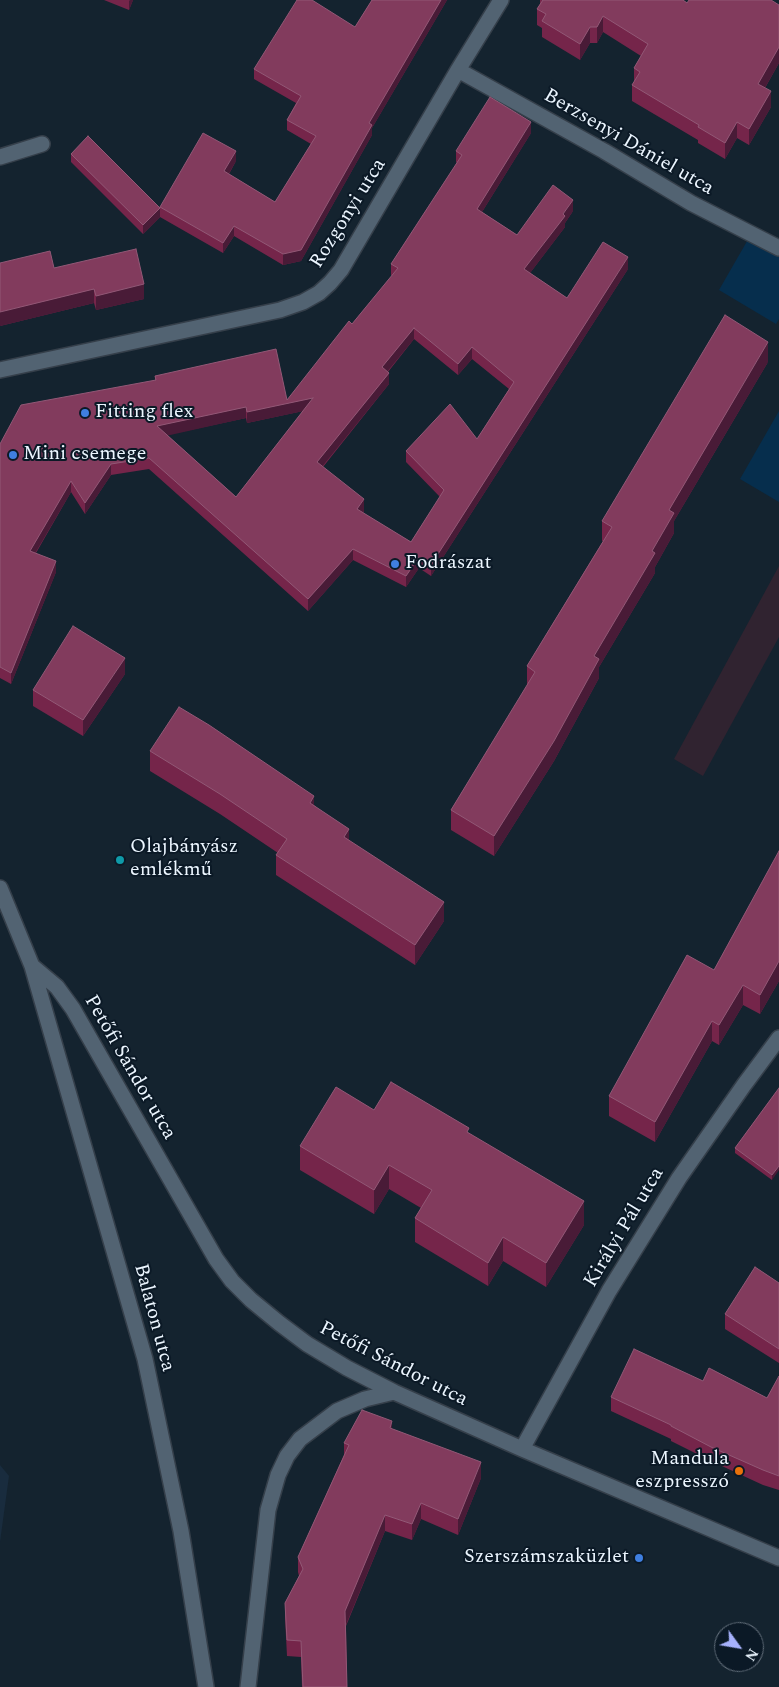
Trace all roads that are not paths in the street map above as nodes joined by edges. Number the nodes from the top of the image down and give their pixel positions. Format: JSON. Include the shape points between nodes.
{"nodes":[{"id":1,"x":501,"y":0,"type":"edge"},
{"id":2,"x":458,"y":70,"type":"junction"},
{"id":3,"x":42,"y":144,"type":"dead end"},
{"id":4,"x":0,"y":157,"type":"edge"},
{"id":5,"x":779,"y":248,"type":"edge"},
{"id":6,"x":0,"y":370,"type":"edge"},
{"id":7,"x":0,"y":888,"type":"edge"},
{"id":8,"x":32,"y":966,"type":"junction"},
{"id":9,"x":779,"y":1038,"type":"edge"},
{"id":10,"x":394,"y":1392,"type":"junction"},
{"id":11,"x":522,"y":1449,"type":"junction"},
{"id":12,"x":779,"y":1558,"type":"edge"},
{"id":13,"x":206,"y":1687,"type":"edge"},
{"id":14,"x":248,"y":1687,"type":"edge"}],
"edges":[{"from":1,"to":2,"type":"street","name":"Rozgonyi utca"},
{"from":2,"to":5,"type":"street","name":"Berzsenyi Dániel utca","via":[[691,203]]},
{"from":2,"to":6,"type":"street","name":"Rozgonyi utca","via":[[341,270],[319,293],[280,310]]},
{"from":3,"to":4,"type":"street"},
{"from":7,"to":8,"type":"street","name":"Petőfi Sándor utca"},
{"from":8,"to":10,"type":"street","name":"Petőfi Sándor utca","via":[[57,986],[73,1009],[216,1259],[232,1281],[251,1300],[308,1344]]},
{"from":8,"to":13,"type":"street","name":"Balaton utca","via":[[145,1359],[181,1531]]},
{"from":9,"to":11,"type":"street","name":"Királyi Pál utca","via":[[678,1178],[609,1291]]},
{"from":10,"to":11,"type":"street","name":"Petőfi Sándor utca"},
{"from":10,"to":14,"type":"street","via":[[364,1399],[337,1411],[300,1440],[287,1456],[268,1510]]},
{"from":11,"to":12,"type":"street","name":"Petőfi Sándor utca"}]}
